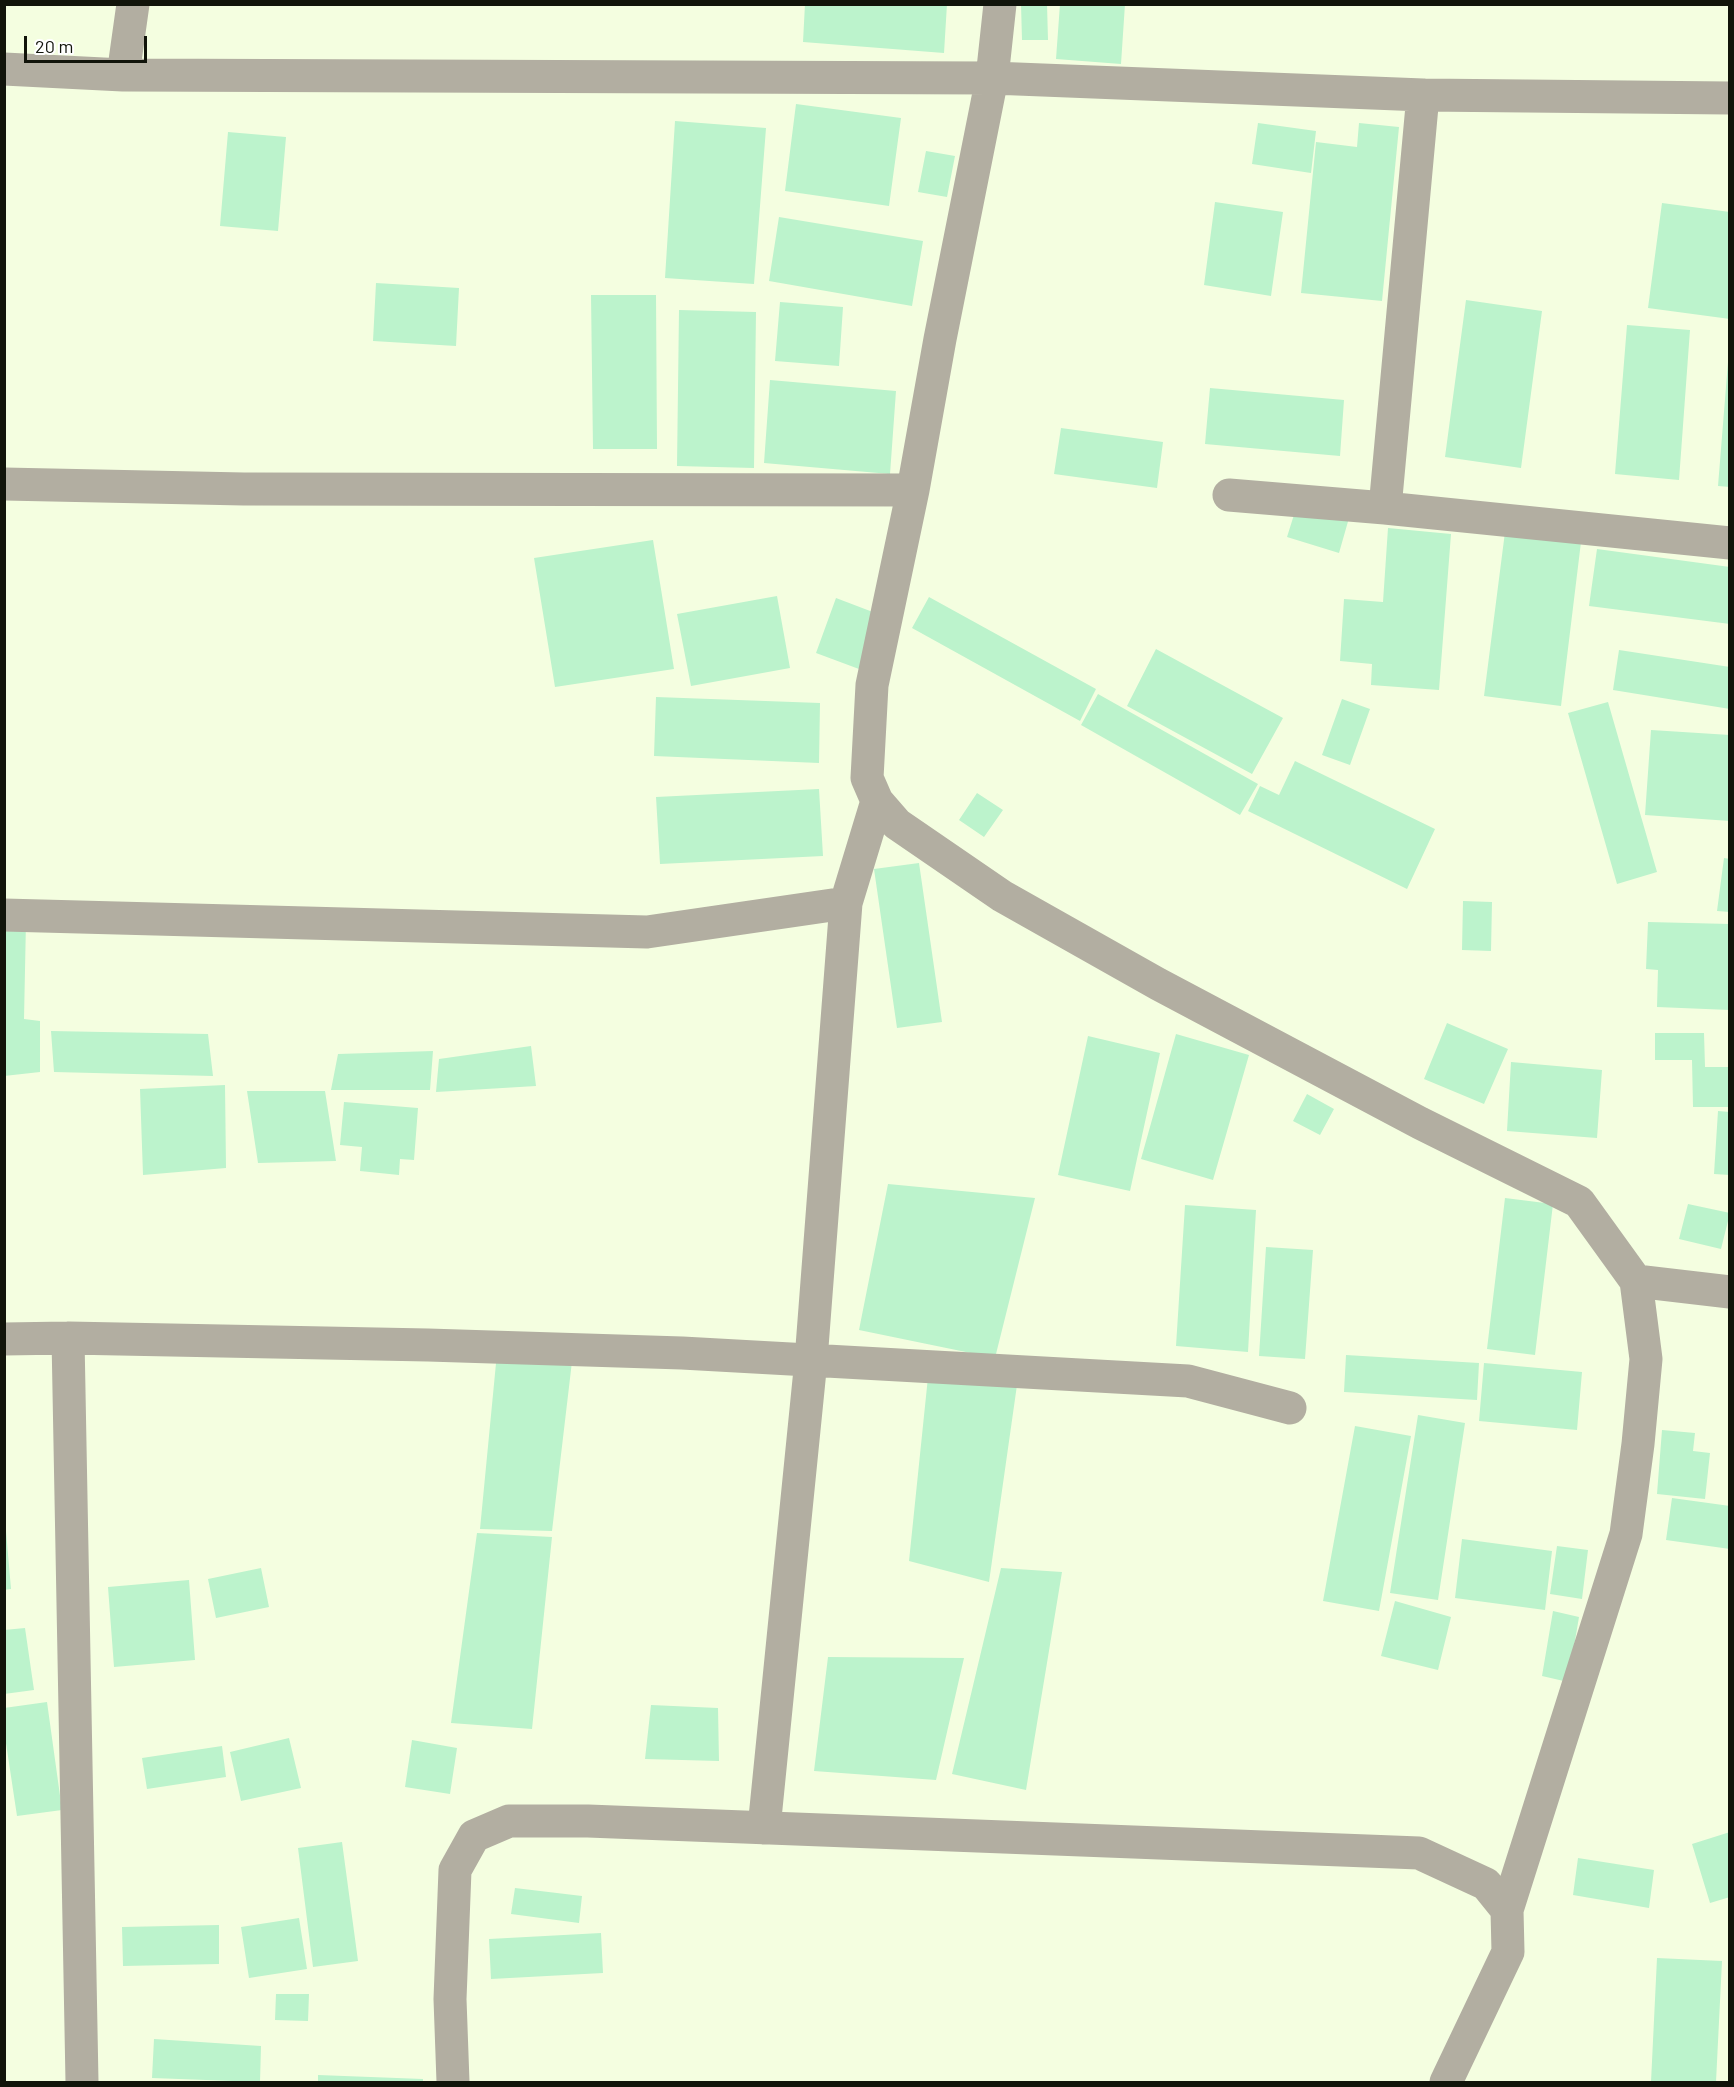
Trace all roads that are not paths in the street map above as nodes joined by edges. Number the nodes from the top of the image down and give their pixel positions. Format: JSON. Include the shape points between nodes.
{"nodes":[{"id":1,"x":133,"y":4,"type":"edge"},
{"id":2,"x":1000,"y":4,"type":"edge"},
{"id":3,"x":4,"y":69,"type":"edge"},
{"id":4,"x":123,"y":75,"type":"junction"},
{"id":5,"x":992,"y":78,"type":"junction"},
{"id":6,"x":1423,"y":95,"type":"junction"},
{"id":7,"x":1730,"y":98,"type":"edge"},
{"id":8,"x":4,"y":484,"type":"edge"},
{"id":9,"x":913,"y":490,"type":"junction"},
{"id":10,"x":1229,"y":495,"type":"dead end"},
{"id":11,"x":1385,"y":508,"type":"junction"},
{"id":12,"x":1730,"y":543,"type":"edge"},
{"id":13,"x":877,"y":801,"type":"junction"},
{"id":14,"x":846,"y":903,"type":"junction"},
{"id":15,"x":4,"y":915,"type":"edge"},
{"id":16,"x":1636,"y":1281,"type":"junction"},
{"id":17,"x":1730,"y":1292,"type":"edge"},
{"id":18,"x":68,"y":1338,"type":"junction"},
{"id":19,"x":4,"y":1339,"type":"edge"},
{"id":20,"x":811,"y":1360,"type":"junction"},
{"id":21,"x":1290,"y":1408,"type":"dead end"},
{"id":22,"x":764,"y":1828,"type":"junction"},
{"id":23,"x":1507,"y":1910,"type":"junction"},
{"id":24,"x":82,"y":2082,"type":"edge"},
{"id":25,"x":453,"y":2082,"type":"edge"},
{"id":26,"x":1446,"y":2082,"type":"edge"}],
"edges":[{"from":1,"to":4,"type":"street"},
{"from":2,"to":5,"type":"street"},
{"from":3,"to":4,"type":"street"},
{"from":4,"to":5,"type":"street"},
{"from":5,"to":6,"type":"street"},
{"from":5,"to":9,"type":"street"},
{"from":6,"to":7,"type":"street"},
{"from":6,"to":11,"type":"street"},
{"from":8,"to":9,"type":"street","via":[[244,489]]},
{"from":9,"to":13,"type":"street","via":[[872,685],[867,778]]},
{"from":10,"to":11,"type":"street"},
{"from":11,"to":12,"type":"street"},
{"from":13,"to":14,"type":"street"},
{"from":13,"to":16,"type":"street","via":[[897,824],[1002,896],[1168,990],[1579,1202]]},
{"from":14,"to":15,"type":"street","via":[[647,932]]},
{"from":14,"to":20,"type":"street"},
{"from":16,"to":17,"type":"street"},
{"from":16,"to":23,"type":"street","via":[[1646,1359],[1626,1534]]},
{"from":18,"to":19,"type":"street"},
{"from":18,"to":20,"type":"street","via":[[428,1345]]},
{"from":18,"to":24,"type":"street"},
{"from":20,"to":21,"type":"street","via":[[1188,1382]]},
{"from":20,"to":22,"type":"street"},
{"from":22,"to":23,"type":"street","via":[[1419,1852],[1486,1884]]},
{"from":22,"to":25,"type":"street","via":[[509,1821],[474,1836],[455,1870],[450,1999]]},
{"from":23,"to":26,"type":"street","via":[[1508,1952]]}]}
